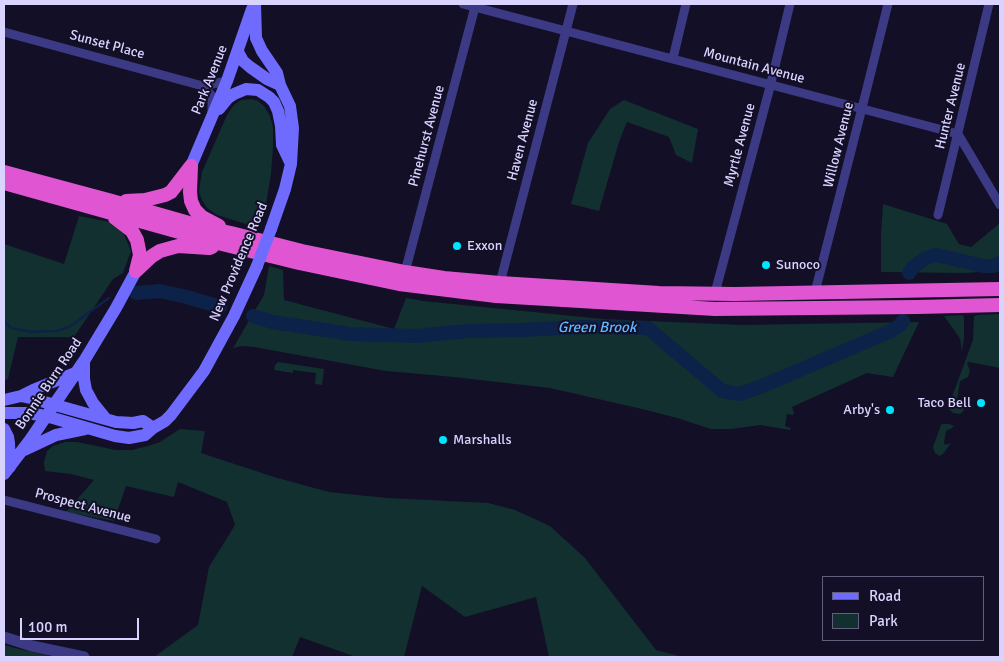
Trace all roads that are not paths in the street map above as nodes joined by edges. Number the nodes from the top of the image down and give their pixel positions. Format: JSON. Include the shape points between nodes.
{"nodes":[{"id":1,"x":255,"y":4,"type":"edge"},
{"id":2,"x":464,"y":4,"type":"edge"},
{"id":3,"x":573,"y":4,"type":"edge"},
{"id":4,"x":686,"y":4,"type":"edge"},
{"id":5,"x":790,"y":4,"type":"edge"},
{"id":6,"x":888,"y":4,"type":"edge"},
{"id":7,"x":989,"y":4,"type":"edge"},
{"id":8,"x":475,"y":7,"type":"junction"},
{"id":9,"x":567,"y":31,"type":"junction"},
{"id":10,"x":4,"y":32,"type":"edge"},
{"id":11,"x":238,"y":52,"type":"junction"},
{"id":12,"x":673,"y":58,"type":"junction"},
{"id":13,"x":270,"y":64,"type":"junction"},
{"id":14,"x":227,"y":81,"type":"junction"},
{"id":15,"x":770,"y":84,"type":"junction"},
{"id":16,"x":280,"y":85,"type":"junction"},
{"id":17,"x":203,"y":86,"type":"junction"},
{"id":18,"x":862,"y":108,"type":"junction"},
{"id":19,"x":212,"y":116,"type":"junction"},
{"id":20,"x":958,"y":134,"type":"junction"},
{"id":21,"x":291,"y":164,"type":"junction"},
{"id":22,"x":190,"y":166,"type":"junction"},
{"id":23,"x":4,"y":172,"type":"edge"},
{"id":24,"x":4,"y":183,"type":"edge"},
{"id":25,"x":1000,"y":205,"type":"edge"},
{"id":26,"x":110,"y":207,"type":"junction"},
{"id":27,"x":938,"y":215,"type":"dead end"},
{"id":28,"x":231,"y":233,"type":"junction"},
{"id":29,"x":222,"y":244,"type":"junction"},
{"id":30,"x":136,"y":271,"type":"junction"},
{"id":31,"x":405,"y":272,"type":"junction"},
{"id":32,"x":500,"y":283,"type":"junction"},
{"id":33,"x":1000,"y":289,"type":"edge"},
{"id":34,"x":815,"y":292,"type":"junction"},
{"id":35,"x":715,"y":293,"type":"junction"},
{"id":36,"x":1000,"y":305,"type":"edge"},
{"id":37,"x":84,"y":360,"type":"junction"},
{"id":38,"x":75,"y":373,"type":"junction"},
{"id":39,"x":21,"y":396,"type":"junction"},
{"id":40,"x":4,"y":400,"type":"edge"},
{"id":41,"x":55,"y":404,"type":"junction"},
{"id":42,"x":4,"y":413,"type":"edge"},
{"id":43,"x":46,"y":416,"type":"junction"},
{"id":44,"x":106,"y":419,"type":"junction"},
{"id":45,"x":153,"y":428,"type":"junction"},
{"id":46,"x":4,"y":429,"type":"edge"},
{"id":47,"x":86,"y":429,"type":"junction"},
{"id":48,"x":22,"y":451,"type":"junction"},
{"id":49,"x":7,"y":471,"type":"edge"},
{"id":50,"x":4,"y":500,"type":"edge"},
{"id":51,"x":156,"y":539,"type":"dead end"},
{"id":52,"x":4,"y":638,"type":"edge"},
{"id":53,"x":84,"y":657,"type":"edge"}],
"edges":[{"from":1,"to":11,"type":"main road","name":"Park Avenue"},
{"from":1,"to":13,"type":"main road","name":"New Providence Road","via":[[256,38]]},
{"from":2,"to":8,"type":"street","name":"Mountain Avenue"},
{"from":3,"to":9,"type":"street","name":"Haven Avenue"},
{"from":4,"to":12,"type":"street"},
{"from":5,"to":15,"type":"street","name":"Myrtle Avenue"},
{"from":6,"to":18,"type":"street","name":"Willow Avenue"},
{"from":7,"to":20,"type":"street","name":"Hunter Avenue"},
{"from":8,"to":9,"type":"street","name":"Mountain Avenue"},
{"from":8,"to":31,"type":"street","name":"Pinehurst Avenue"},
{"from":9,"to":12,"type":"street","name":"Mountain Avenue"},
{"from":9,"to":32,"type":"street","name":"Haven Avenue"},
{"from":10,"to":17,"type":"street","name":"Sunset Place"},
{"from":11,"to":13,"type":"main road"},
{"from":11,"to":14,"type":"main road","name":"Park Avenue"},
{"from":11,"to":16,"type":"main road","via":[[250,67]]},
{"from":12,"to":15,"type":"street","name":"Mountain Avenue"},
{"from":13,"to":16,"type":"main road","name":"New Providence Road"},
{"from":14,"to":17,"type":"street","name":"Sunset Place"},
{"from":14,"to":19,"type":"main road","name":"Park Avenue"},
{"from":15,"to":18,"type":"street","name":"Mountain Avenue"},
{"from":15,"to":35,"type":"street","name":"Myrtle Avenue"},
{"from":16,"to":21,"type":"main road","name":"New Providence Road","via":[[292,116]]},
{"from":17,"to":19,"type":"street","via":[[212,96]]},
{"from":18,"to":20,"type":"street","name":"Mountain Avenue"},
{"from":18,"to":34,"type":"street","name":"Willow Avenue"},
{"from":19,"to":21,"type":"main road","via":[[228,98],[240,91],[251,89],[265,94],[278,111],[282,145]]},
{"from":19,"to":22,"type":"main road","name":"Park Avenue"},
{"from":20,"to":25,"type":"street"},
{"from":20,"to":27,"type":"street","name":"Hunter Avenue"},
{"from":21,"to":45,"type":"main road","name":"New Providence Road","bridge":true,"via":[[272,229],[226,332],[183,400],[165,421]]},
{"from":22,"to":26,"type":"highway","via":[[171,192]]},
{"from":22,"to":28,"type":"highway","via":[[191,201],[195,210]]},
{"from":23,"to":26,"type":"highway"},
{"from":24,"to":26,"type":"highway"},
{"from":26,"to":28,"type":"highway"},
{"from":26,"to":29,"type":"highway"},
{"from":26,"to":30,"type":"highway","via":[[137,240],[140,254]]},
{"from":28,"to":31,"type":"highway"},
{"from":29,"to":30,"type":"highway","via":[[209,248],[178,246],[160,251]]},
{"from":29,"to":36,"type":"highway","via":[[399,284],[496,296],[715,309]]},
{"from":30,"to":37,"type":"main road","name":"Bonnie Burn Road"},
{"from":31,"to":32,"type":"highway"},
{"from":32,"to":35,"type":"highway","via":[[659,293]]},
{"from":33,"to":34,"type":"highway"},
{"from":34,"to":35,"type":"highway"},
{"from":37,"to":38,"type":"main road","name":"Bonnie Burn Road"},
{"from":37,"to":44,"type":"main road","via":[[86,390]]},
{"from":38,"to":39,"type":"main road"},
{"from":38,"to":41,"type":"main road","name":"Bonnie Burn Road"},
{"from":39,"to":40,"type":"main road"},
{"from":39,"to":41,"type":"main road"},
{"from":41,"to":43,"type":"main road","name":"Bonnie Burn Road"},
{"from":41,"to":44,"type":"main road"},
{"from":42,"to":43,"type":"main road","name":"New Providence Road"},
{"from":43,"to":47,"type":"main road","name":"New Providence Road"},
{"from":43,"to":48,"type":"main road","name":"Bonnie Burn Road"},
{"from":44,"to":45,"type":"main road","via":[[126,423],[143,421]]},
{"from":45,"to":47,"type":"main road","name":"New Providence Road","via":[[145,435],[129,438]]},
{"from":46,"to":49,"type":"main road","via":[[9,443]]},
{"from":47,"to":48,"type":"main road","via":[[56,435]]},
{"from":48,"to":49,"type":"main road","name":"Bonnie Burn Road"},
{"from":50,"to":51,"type":"street","name":"Prospect Avenue"},
{"from":52,"to":53,"type":"street"}]}
